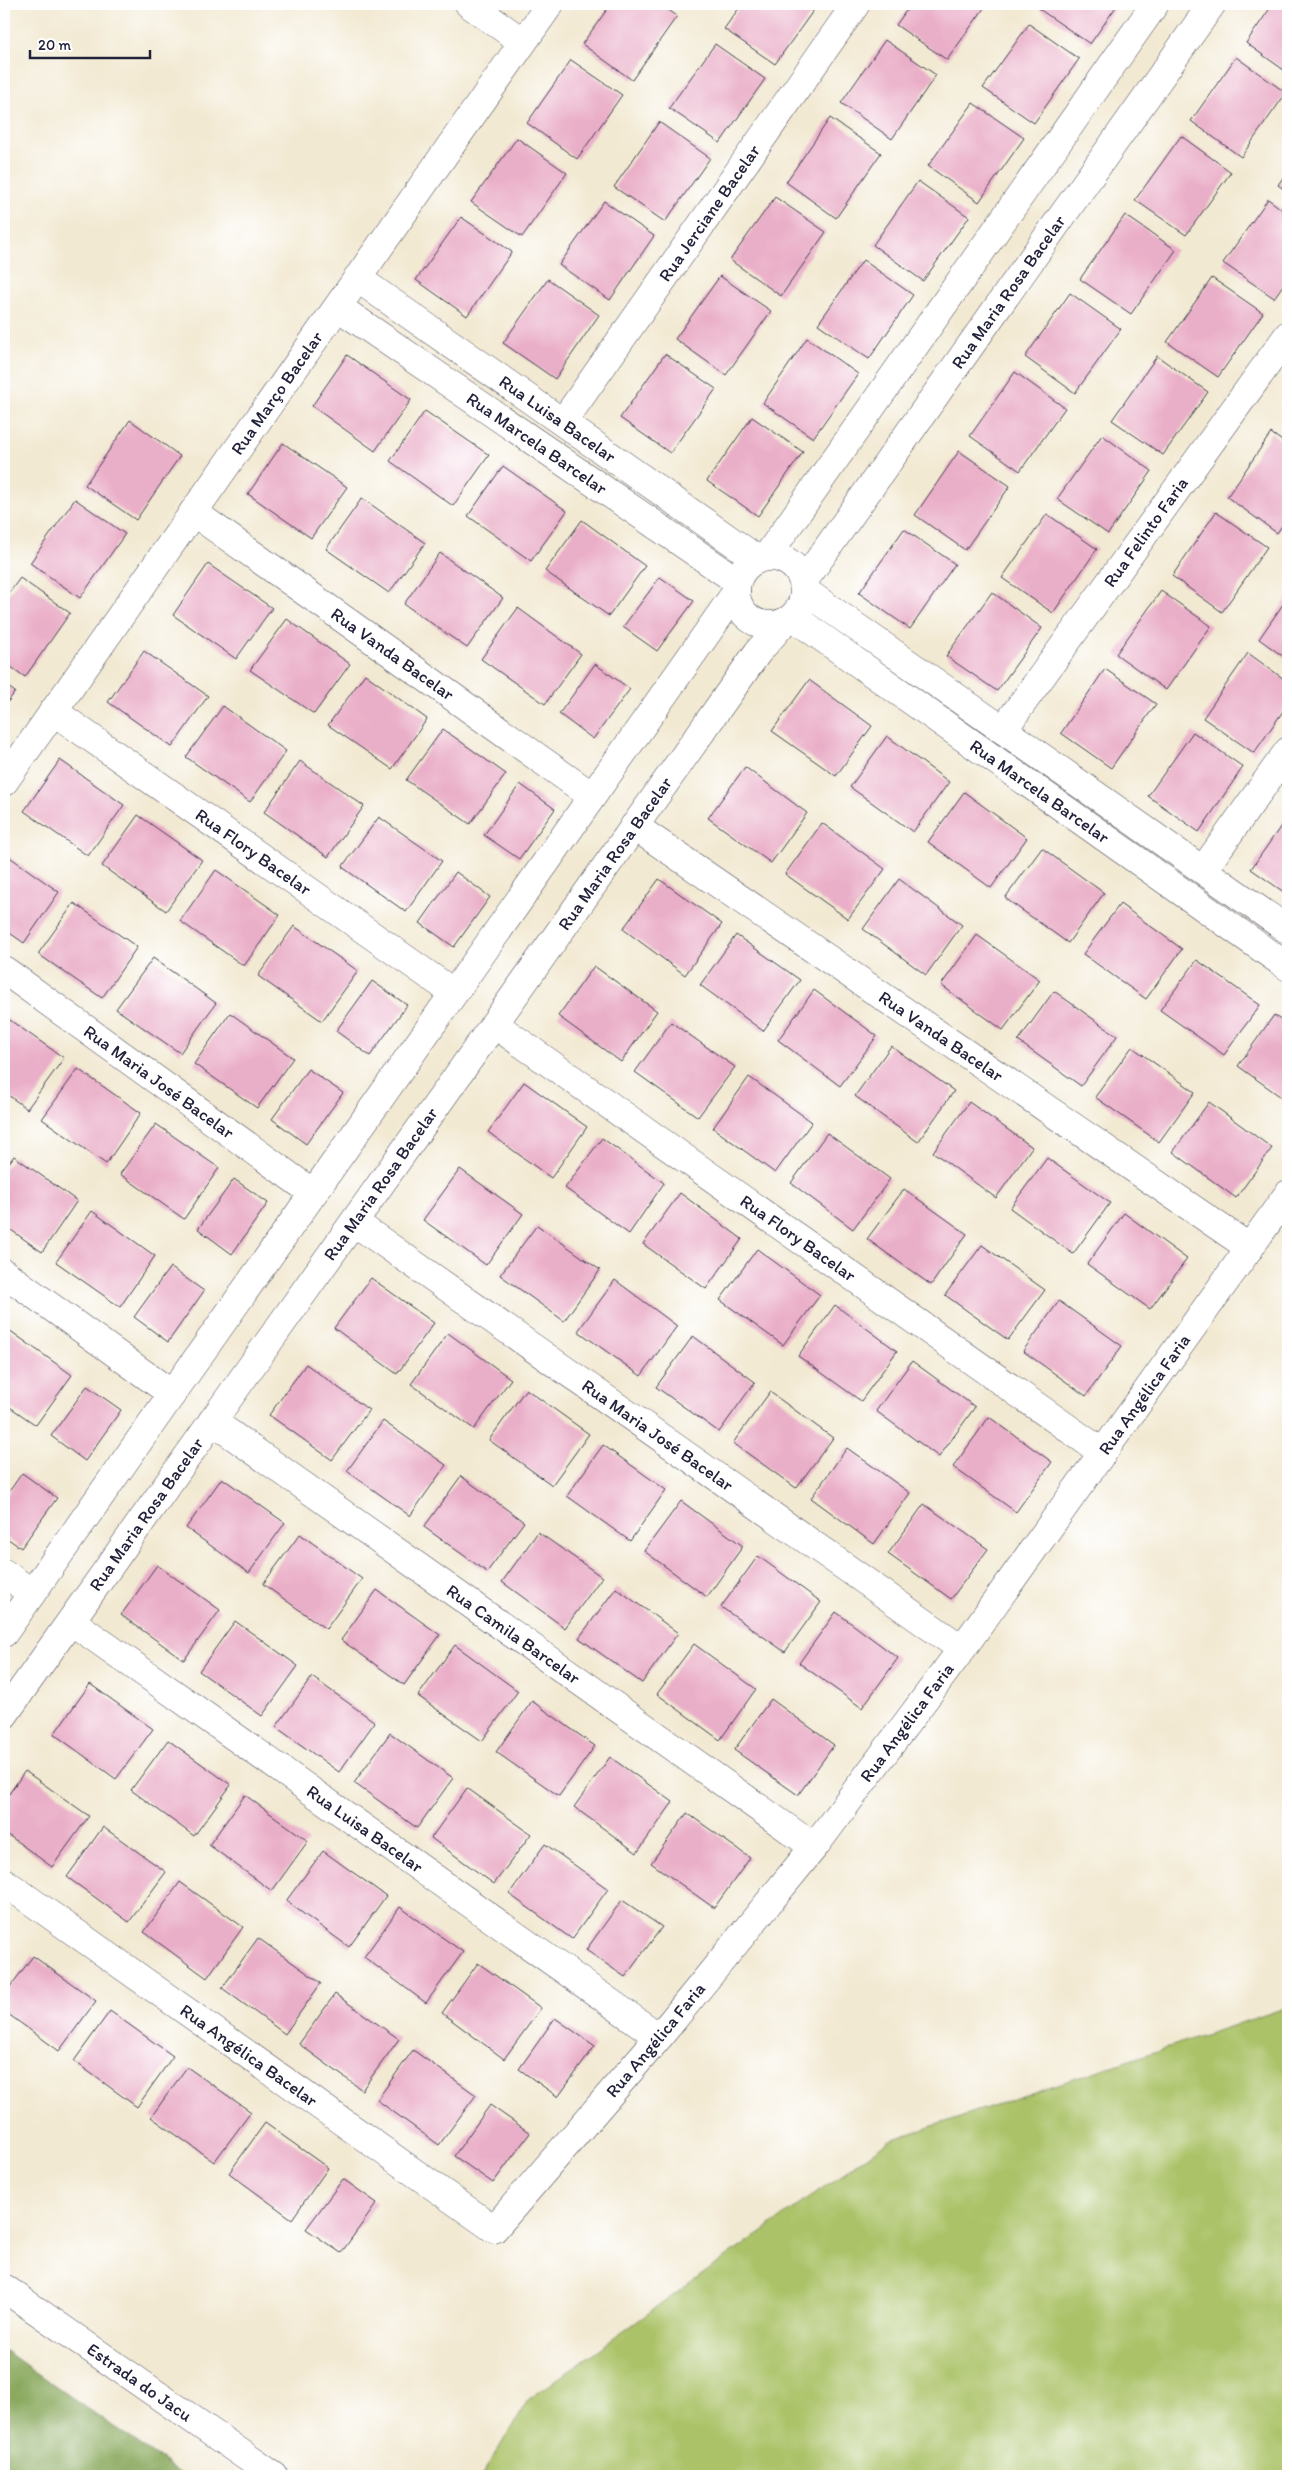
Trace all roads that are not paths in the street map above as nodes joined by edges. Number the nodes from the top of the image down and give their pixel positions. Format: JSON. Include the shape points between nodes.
{"nodes":[{"id":1,"x":469,"y":4,"type":"edge"},
{"id":2,"x":550,"y":4,"type":"edge"},
{"id":3,"x":856,"y":4,"type":"edge"},
{"id":4,"x":1155,"y":4,"type":"edge"},
{"id":5,"x":1212,"y":4,"type":"edge"},
{"id":6,"x":523,"y":42,"type":"junction"},
{"id":7,"x":358,"y":278,"type":"junction"},
{"id":8,"x":338,"y":306,"type":"junction"},
{"id":9,"x":1288,"y":335,"type":"edge"},
{"id":10,"x":563,"y":422,"type":"junction"},
{"id":11,"x":193,"y":512,"type":"junction"},
{"id":12,"x":762,"y":558,"type":"junction"},
{"id":13,"x":804,"y":586,"type":"junction"},
{"id":14,"x":737,"y":587,"type":"junction"},
{"id":15,"x":788,"y":620,"type":"junction"},
{"id":16,"x":53,"y":711,"type":"junction"},
{"id":17,"x":1003,"y":730,"type":"junction"},
{"id":18,"x":1288,"y":751,"type":"edge"},
{"id":19,"x":4,"y":782,"type":"edge"},
{"id":20,"x":592,"y":796,"type":"junction"},
{"id":21,"x":634,"y":826,"type":"junction"},
{"id":22,"x":1203,"y":870,"type":"junction"},
{"id":23,"x":1288,"y":930,"type":"edge"},
{"id":24,"x":1288,"y":967,"type":"edge"},
{"id":25,"x":4,"y":970,"type":"edge"},
{"id":26,"x":454,"y":993,"type":"junction"},
{"id":27,"x":494,"y":1024,"type":"junction"},
{"id":28,"x":313,"y":1194,"type":"junction"},
{"id":29,"x":1288,"y":1194,"type":"edge"},
{"id":30,"x":354,"y":1222,"type":"junction"},
{"id":31,"x":1250,"y":1248,"type":"junction"},
{"id":32,"x":4,"y":1273,"type":"edge"},
{"id":33,"x":172,"y":1394,"type":"junction"},
{"id":34,"x":212,"y":1421,"type":"junction"},
{"id":35,"x":1103,"y":1453,"type":"junction"},
{"id":36,"x":4,"y":1573,"type":"edge"},
{"id":37,"x":32,"y":1593,"type":"junction"},
{"id":38,"x":70,"y":1621,"type":"junction"},
{"id":39,"x":4,"y":1633,"type":"edge"},
{"id":40,"x":962,"y":1649,"type":"junction"},
{"id":41,"x":4,"y":1715,"type":"edge"},
{"id":42,"x":814,"y":1846,"type":"junction"},
{"id":43,"x":4,"y":1882,"type":"edge"},
{"id":44,"x":660,"y":2037,"type":"junction"},
{"id":45,"x":494,"y":2229,"type":"joint"},
{"id":46,"x":4,"y":2288,"type":"edge"},
{"id":47,"x":274,"y":2476,"type":"edge"}],
"edges":[{"from":1,"to":6,"type":"street"},
{"from":2,"to":6,"type":"street","name":"Rua Março Bacelar"},
{"from":3,"to":10,"type":"street","name":"Rua Jerciane Bacelar"},
{"from":4,"to":12,"type":"street"},
{"from":5,"to":13,"type":"street","name":"Rua Maria Rosa Bacelar"},
{"from":6,"to":7,"type":"street","name":"Rua Março Bacelar"},
{"from":7,"to":8,"type":"street","name":"Rua Março Bacelar"},
{"from":7,"to":10,"type":"street","name":"Rua Luisa Bacelar"},
{"from":8,"to":11,"type":"street","name":"Rua Março Bacelar"},
{"from":8,"to":14,"type":"street","name":"Rua Marcela Barcelar"},
{"from":9,"to":17,"type":"street","name":"Rua Felinto Faria"},
{"from":10,"to":12,"type":"street","name":"Rua Luisa Bacelar"},
{"from":11,"to":16,"type":"street","name":"Rua Março Bacelar"},
{"from":11,"to":20,"type":"street","name":"Rua Vanda Bacelar"},
{"from":12,"to":13,"type":"street","via":[[786,560],[794,565]]},
{"from":12,"to":14,"type":"street","via":[[741,572]]},
{"from":13,"to":15,"type":"street","via":[[800,609]]},
{"from":13,"to":17,"type":"street","name":"Rua Marcela Barcelar"},
{"from":14,"to":15,"type":"street","via":[[742,610],[756,622],[766,625]]},
{"from":14,"to":20,"type":"street"},
{"from":15,"to":21,"type":"street","name":"Rua Maria Rosa Bacelar","via":[[758,652]]},
{"from":15,"to":24,"type":"street","name":"Rua Marcela Barcelar"},
{"from":16,"to":19,"type":"street","name":"Rua Março Bacelar"},
{"from":16,"to":26,"type":"street","name":"Rua Flory Bacelar"},
{"from":17,"to":22,"type":"street","name":"Rua Marcela Barcelar"},
{"from":18,"to":22,"type":"street"},
{"from":20,"to":26,"type":"street"},
{"from":21,"to":27,"type":"street","name":"Rua Maria Rosa Bacelar"},
{"from":21,"to":31,"type":"street","name":"Rua Vanda Bacelar"},
{"from":22,"to":23,"type":"street","name":"Rua Marcela Barcelar"},
{"from":25,"to":28,"type":"street","name":"Rua Maria José Bacelar"},
{"from":26,"to":28,"type":"street"},
{"from":27,"to":30,"type":"street","name":"Rua Maria Rosa Bacelar"},
{"from":27,"to":35,"type":"street","name":"Rua Flory Bacelar"},
{"from":28,"to":33,"type":"street"},
{"from":29,"to":31,"type":"street","name":"Rua Angélica Faria"},
{"from":30,"to":34,"type":"street","name":"Rua Maria Rosa Bacelar"},
{"from":30,"to":40,"type":"street","name":"Rua Maria José Bacelar"},
{"from":31,"to":35,"type":"street","name":"Rua Angélica Faria"},
{"from":32,"to":33,"type":"street"},
{"from":33,"to":37,"type":"street"},
{"from":34,"to":38,"type":"street","name":"Rua Maria Rosa Bacelar"},
{"from":34,"to":42,"type":"street","name":"Rua Camila Barcelar"},
{"from":35,"to":40,"type":"street","name":"Rua Angélica Faria"},
{"from":36,"to":37,"type":"street"},
{"from":37,"to":39,"type":"street"},
{"from":38,"to":41,"type":"street","name":"Rua Maria Rosa Bacelar"},
{"from":38,"to":44,"type":"street","name":"Rua Luisa Bacelar"},
{"from":40,"to":42,"type":"street","name":"Rua Angélica Faria"},
{"from":42,"to":44,"type":"street","name":"Rua Angélica Faria"},
{"from":43,"to":45,"type":"street","name":"Rua Angélica Bacelar"},
{"from":44,"to":45,"type":"street","name":"Rua Angélica Faria"},
{"from":46,"to":47,"type":"street","name":"Estrada do Jacu"}]}
